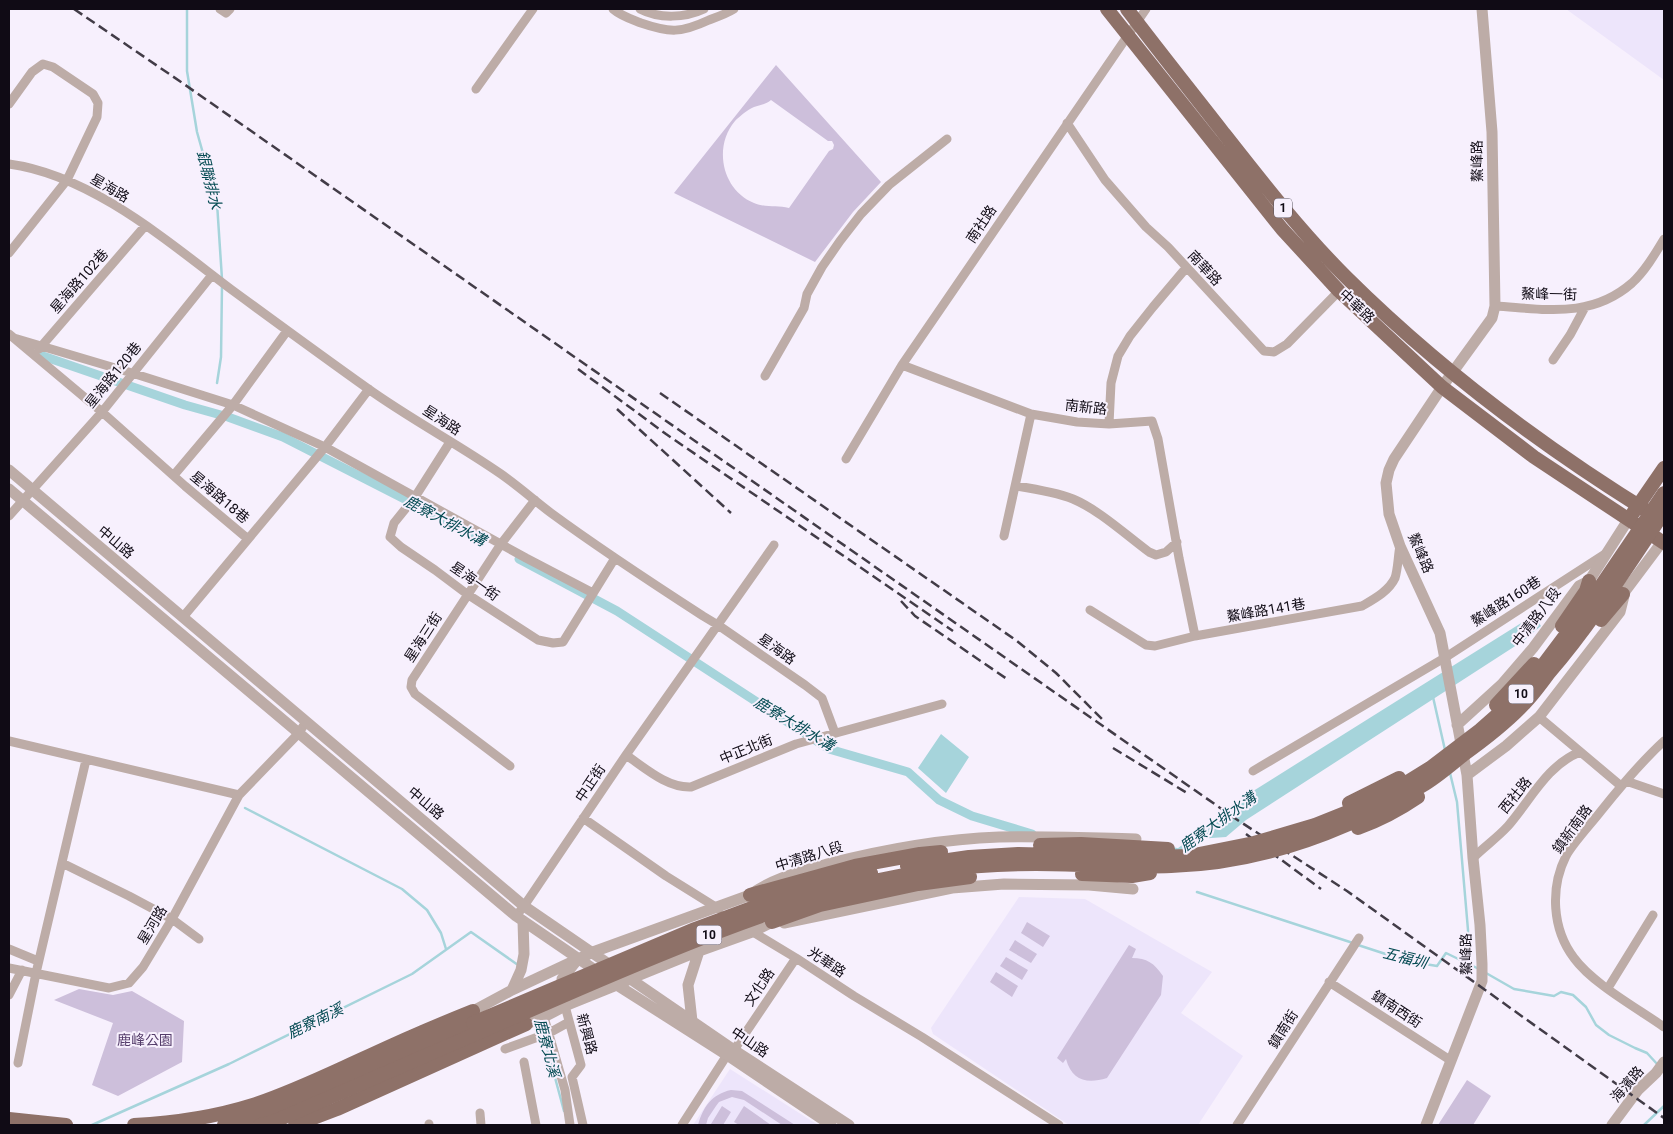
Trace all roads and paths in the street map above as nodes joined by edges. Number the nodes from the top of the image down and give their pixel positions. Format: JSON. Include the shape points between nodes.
{"nodes":[{"id":1,"x":220,"y":9,"type":"edge"},
{"id":2,"x":230,"y":9,"type":"edge"},
{"id":3,"x":534,"y":9,"type":"edge"},
{"id":4,"x":613,"y":9,"type":"edge"},
{"id":5,"x":640,"y":9,"type":"edge"},
{"id":6,"x":704,"y":9,"type":"edge"},
{"id":7,"x":734,"y":9,"type":"edge"},
{"id":8,"x":1107,"y":9,"type":"edge"},
{"id":9,"x":1127,"y":9,"type":"edge"},
{"id":10,"x":1146,"y":9,"type":"edge"},
{"id":11,"x":1482,"y":9,"type":"edge"},
{"id":12,"x":1137,"y":22,"type":"junction"},
{"id":13,"x":1128,"y":36,"type":"junction"},
{"id":14,"x":476,"y":89,"type":"dead end"},
{"id":15,"x":9,"y":104,"type":"edge"},
{"id":16,"x":1067,"y":123,"type":"junction"},
{"id":17,"x":946,"y":139,"type":"dead end"},
{"id":18,"x":9,"y":164,"type":"edge"},
{"id":19,"x":67,"y":180,"type":"junction"},
{"id":20,"x":145,"y":226,"type":"junction"},
{"id":21,"x":1664,"y":239,"type":"edge"},
{"id":22,"x":9,"y":252,"type":"edge"},
{"id":23,"x":1186,"y":268,"type":"junction"},
{"id":24,"x":212,"y":275,"type":"junction"},
{"id":25,"x":1339,"y":291,"type":"junction"},
{"id":26,"x":1495,"y":306,"type":"junction"},
{"id":27,"x":1585,"y":307,"type":"junction"},
{"id":28,"x":287,"y":331,"type":"junction"},
{"id":29,"x":12,"y":336,"type":"edge"},
{"id":30,"x":42,"y":345,"type":"junction"},
{"id":31,"x":35,"y":356,"type":"junction"},
{"id":32,"x":1553,"y":360,"type":"dead end"},
{"id":33,"x":902,"y":365,"type":"junction"},
{"id":34,"x":132,"y":373,"type":"junction"},
{"id":35,"x":1452,"y":374,"type":"junction"},
{"id":36,"x":765,"y":376,"type":"dead end"},
{"id":37,"x":1442,"y":387,"type":"junction"},
{"id":38,"x":369,"y":390,"type":"junction"},
{"id":39,"x":233,"y":405,"type":"junction"},
{"id":40,"x":102,"y":412,"type":"junction"},
{"id":41,"x":1031,"y":414,"type":"junction"},
{"id":42,"x":1109,"y":424,"type":"junction"},
{"id":43,"x":450,"y":442,"type":"junction"},
{"id":44,"x":325,"y":447,"type":"junction"},
{"id":45,"x":846,"y":459,"type":"dead end"},
{"id":46,"x":1664,"y":468,"type":"edge"},
{"id":47,"x":9,"y":470,"type":"edge"},
{"id":48,"x":174,"y":475,"type":"junction"},
{"id":49,"x":1016,"y":486,"type":"junction"},
{"id":50,"x":9,"y":489,"type":"edge"},
{"id":51,"x":32,"y":490,"type":"junction"},
{"id":52,"x":1664,"y":493,"type":"edge"},
{"id":53,"x":415,"y":497,"type":"junction"},
{"id":54,"x":535,"y":500,"type":"junction"},
{"id":55,"x":23,"y":501,"type":"junction"},
{"id":56,"x":1639,"y":506,"type":"junction"},
{"id":57,"x":1664,"y":512,"type":"edge"},
{"id":58,"x":9,"y":516,"type":"edge"},
{"id":59,"x":1628,"y":520,"type":"junction"},
{"id":60,"x":1664,"y":522,"type":"edge"},
{"id":61,"x":1004,"y":536,"type":"dead end"},
{"id":62,"x":248,"y":539,"type":"junction"},
{"id":63,"x":1664,"y":541,"type":"edge"},
{"id":64,"x":1177,"y":542,"type":"junction"},
{"id":65,"x":501,"y":544,"type":"junction"},
{"id":66,"x":774,"y":545,"type":"dead end"},
{"id":67,"x":1400,"y":546,"type":"junction"},
{"id":68,"x":1608,"y":552,"type":"junction"},
{"id":69,"x":615,"y":558,"type":"junction"},
{"id":70,"x":1589,"y":581,"type":"junction"},
{"id":71,"x":593,"y":593,"type":"junction"},
{"id":72,"x":1624,"y":593,"type":"junction"},
{"id":73,"x":468,"y":594,"type":"junction"},
{"id":74,"x":1090,"y":610,"type":"dead end"},
{"id":75,"x":182,"y":617,"type":"junction"},
{"id":76,"x":718,"y":624,"type":"junction"},
{"id":77,"x":1195,"y":636,"type":"junction"},
{"id":78,"x":1446,"y":661,"type":"junction"},
{"id":79,"x":942,"y":704,"type":"dead end"},
{"id":80,"x":1539,"y":717,"type":"junction"},
{"id":81,"x":306,"y":722,"type":"junction"},
{"id":82,"x":1457,"y":725,"type":"junction"},
{"id":83,"x":835,"y":733,"type":"junction"},
{"id":84,"x":298,"y":734,"type":"junction"},
{"id":85,"x":9,"y":741,"type":"edge"},
{"id":86,"x":1664,"y":741,"type":"edge"},
{"id":87,"x":1580,"y":752,"type":"junction"},
{"id":88,"x":626,"y":755,"type":"junction"},
{"id":89,"x":86,"y":760,"type":"junction"},
{"id":90,"x":510,"y":766,"type":"dead end"},
{"id":91,"x":1253,"y":771,"type":"dead end"},
{"id":92,"x":1467,"y":775,"type":"junction"},
{"id":93,"x":1623,"y":784,"type":"junction"},
{"id":94,"x":1664,"y":794,"type":"edge"},
{"id":95,"x":239,"y":795,"type":"junction"},
{"id":96,"x":583,"y":818,"type":"junction"},
{"id":97,"x":1316,"y":832,"type":"junction"},
{"id":98,"x":1136,"y":839,"type":"joint"},
{"id":99,"x":1201,"y":853,"type":"junction"},
{"id":100,"x":1473,"y":858,"type":"junction"},
{"id":101,"x":62,"y":863,"type":"junction"},
{"id":102,"x":1187,"y":866,"type":"junction"},
{"id":103,"x":1133,"y":889,"type":"joint"},
{"id":104,"x":750,"y":895,"type":"junction"},
{"id":105,"x":524,"y":906,"type":"junction"},
{"id":106,"x":716,"y":907,"type":"junction"},
{"id":107,"x":1653,"y":915,"type":"dead end"},
{"id":108,"x":172,"y":919,"type":"junction"},
{"id":109,"x":519,"y":919,"type":"junction"},
{"id":110,"x":771,"y":923,"type":"junction"},
{"id":111,"x":752,"y":932,"type":"junction"},
{"id":112,"x":199,"y":939,"type":"dead end"},
{"id":113,"x":1356,"y":942,"type":"dead end"},
{"id":114,"x":9,"y":949,"type":"edge"},
{"id":115,"x":698,"y":951,"type":"junction"},
{"id":116,"x":593,"y":952,"type":"junction"},
{"id":117,"x":578,"y":958,"type":"junction"},
{"id":118,"x":796,"y":958,"type":"junction"},
{"id":119,"x":38,"y":961,"type":"junction"},
{"id":120,"x":9,"y":968,"type":"edge"},
{"id":121,"x":22,"y":970,"type":"junction"},
{"id":122,"x":36,"y":973,"type":"junction"},
{"id":123,"x":630,"y":979,"type":"junction"},
{"id":124,"x":1329,"y":982,"type":"junction"},
{"id":125,"x":617,"y":985,"type":"junction"},
{"id":126,"x":1608,"y":988,"type":"junction"},
{"id":127,"x":512,"y":990,"type":"junction"},
{"id":128,"x":9,"y":995,"type":"edge"},
{"id":129,"x":565,"y":1006,"type":"junction"},
{"id":130,"x":473,"y":1011,"type":"joint"},
{"id":131,"x":544,"y":1017,"type":"junction"},
{"id":132,"x":569,"y":1022,"type":"junction"},
{"id":133,"x":692,"y":1022,"type":"junction"},
{"id":134,"x":526,"y":1024,"type":"joint"},
{"id":135,"x":1664,"y":1027,"type":"edge"},
{"id":136,"x":549,"y":1033,"type":"junction"},
{"id":137,"x":505,"y":1049,"type":"dead end"},
{"id":138,"x":731,"y":1052,"type":"junction"},
{"id":139,"x":1450,"y":1060,"type":"junction"},
{"id":140,"x":524,"y":1062,"type":"dead end"},
{"id":141,"x":1664,"y":1062,"type":"edge"},
{"id":142,"x":18,"y":1063,"type":"dead end"},
{"id":143,"x":480,"y":1113,"type":"dead end"},
{"id":144,"x":9,"y":1118,"type":"edge"},
{"id":145,"x":1054,"y":1124,"type":"edge"},
{"id":146,"x":66,"y":1125,"type":"edge"},
{"id":147,"x":134,"y":1125,"type":"edge"},
{"id":148,"x":224,"y":1125,"type":"edge"},
{"id":149,"x":260,"y":1125,"type":"edge"},
{"id":150,"x":295,"y":1125,"type":"edge"},
{"id":151,"x":482,"y":1125,"type":"edge"},
{"id":152,"x":536,"y":1125,"type":"edge"},
{"id":153,"x":570,"y":1125,"type":"edge"},
{"id":154,"x":583,"y":1125,"type":"edge"},
{"id":155,"x":682,"y":1125,"type":"edge"},
{"id":156,"x":831,"y":1125,"type":"edge"},
{"id":157,"x":849,"y":1125,"type":"edge"},
{"id":158,"x":1238,"y":1125,"type":"edge"},
{"id":159,"x":1426,"y":1125,"type":"edge"},
{"id":160,"x":1612,"y":1125,"type":"edge"}],
"edges":[{"from":1,"to":2,"type":"street","via":[[226,13]]},
{"from":3,"to":14,"type":"street"},
{"from":4,"to":7,"type":"street","via":[[631,19],[672,31],[688,29]]},
{"from":5,"to":6,"type":"street","via":[[677,16]]},
{"from":8,"to":13,"type":"main road","name":"中華路","number":"1"},
{"from":9,"to":12,"type":"main road","name":"中華路","number":"1"},
{"from":10,"to":12,"type":"street","name":"南社路"},
{"from":11,"to":26,"type":"street","name":"鰲峰路","via":[[1492,132]]},
{"from":12,"to":13,"type":"street","name":"南社路"},
{"from":12,"to":35,"type":"main road","name":"中華路","number":"1","via":[[1283,209],[1346,277]]},
{"from":13,"to":16,"type":"street","name":"南社路"},
{"from":13,"to":25,"type":"main road","name":"中華路","number":"1","via":[[1282,229]]},
{"from":15,"to":19,"type":"street","via":[[32,72],[43,64],[53,67],[93,94],[98,103],[97,117]]},
{"from":16,"to":23,"type":"street","name":"南華路","via":[[1105,180]]},
{"from":16,"to":33,"type":"street","name":"南社路"},
{"from":17,"to":36,"type":"street","via":[[889,185],[840,241],[807,294],[804,308]]},
{"from":18,"to":19,"type":"street","name":"星海路","via":[[31,167]]},
{"from":19,"to":20,"type":"street","name":"星海路","via":[[112,203]]},
{"from":19,"to":22,"type":"street"},
{"from":20,"to":24,"type":"street","name":"星海路"},
{"from":20,"to":30,"type":"street","name":"星海路102巷"},
{"from":21,"to":27,"type":"street","name":"鰲峰一街","via":[[1633,282],[1615,296]]},
{"from":23,"to":25,"type":"street","name":"南華路","via":[[1264,351],[1274,352],[1287,344]]},
{"from":23,"to":42,"type":"street","via":[[1152,307],[1118,356],[1111,383]]},
{"from":24,"to":28,"type":"street","name":"星海路"},
{"from":24,"to":34,"type":"street","name":"星海路120巷"},
{"from":25,"to":37,"type":"main road","name":"中華路","number":"1"},
{"from":26,"to":27,"type":"street","name":"鰲峰一街","via":[[1570,310]]},
{"from":26,"to":35,"type":"street","name":"鰲峰路","via":[[1492,318]]},
{"from":27,"to":32,"type":"street"},
{"from":28,"to":38,"type":"street","name":"星海路"},
{"from":28,"to":39,"type":"street"},
{"from":29,"to":30,"type":"street"},
{"from":29,"to":31,"type":"street","name":"星海路18巷"},
{"from":30,"to":31,"type":"street","name":"星海路102巷"},
{"from":30,"to":34,"type":"street"},
{"from":31,"to":40,"type":"street","name":"星海路18巷"},
{"from":33,"to":41,"type":"street","name":"南新路"},
{"from":33,"to":45,"type":"street","name":"南社路"},
{"from":34,"to":39,"type":"street"},
{"from":34,"to":40,"type":"street","name":"星海路120巷"},
{"from":35,"to":37,"type":"street","name":"鰲峰路"},
{"from":35,"to":56,"type":"main road","name":"中華路","number":"1","via":[[1562,456]]},
{"from":37,"to":59,"type":"main road","name":"中華路","number":"1","via":[[1534,457]]},
{"from":37,"to":67,"type":"street","name":"鰲峰路","via":[[1388,470],[1389,514]]},
{"from":38,"to":43,"type":"street","name":"星海路"},
{"from":38,"to":44,"type":"street"},
{"from":39,"to":44,"type":"street"},
{"from":39,"to":48,"type":"street"},
{"from":40,"to":48,"type":"street","name":"星海路18巷"},
{"from":40,"to":51,"type":"street","name":"星海路120巷"},
{"from":41,"to":42,"type":"street","name":"南新路"},
{"from":41,"to":49,"type":"street"},
{"from":42,"to":64,"type":"street","name":"南新路","via":[[1152,421]]},
{"from":43,"to":53,"type":"street","name":"星海一街"},
{"from":43,"to":54,"type":"street","name":"星海路"},
{"from":44,"to":53,"type":"street"},
{"from":44,"to":62,"type":"street"},
{"from":46,"to":56,"type":"main road"},
{"from":47,"to":51,"type":"street","name":"中山路"},
{"from":48,"to":62,"type":"street","name":"星海路18巷"},
{"from":49,"to":61,"type":"street"},
{"from":49,"to":64,"type":"street","via":[[1074,500],[1156,555],[1166,552]]},
{"from":50,"to":55,"type":"street","name":"中山路"},
{"from":51,"to":55,"type":"street","name":"星海路120巷"},
{"from":51,"to":75,"type":"street","name":"中山路"},
{"from":52,"to":97,"type":"main road","number":"10","bridge":true,"via":[[1586,608],[1522,693],[1430,768],[1380,799]]},
{"from":53,"to":65,"type":"street"},
{"from":53,"to":73,"type":"street","name":"星海一街","via":[[394,524],[390,537]]},
{"from":54,"to":65,"type":"street","name":"星海三街"},
{"from":54,"to":69,"type":"street","name":"星海路"},
{"from":55,"to":58,"type":"street","name":"星海路120巷"},
{"from":55,"to":84,"type":"street","name":"中山路"},
{"from":56,"to":59,"type":"main road"},
{"from":56,"to":60,"type":"main road","name":"中華路","number":"1"},
{"from":57,"to":97,"type":"main road","number":"10","bridge":true,"via":[[1567,653],[1523,706],[1428,782],[1378,810]]},
{"from":59,"to":63,"type":"main road","name":"中華路","number":"1"},
{"from":59,"to":68,"type":"street","name":"中清路八段"},
{"from":62,"to":75,"type":"street"},
{"from":63,"to":72,"type":"street"},
{"from":64,"to":77,"type":"street"},
{"from":65,"to":71,"type":"street"},
{"from":65,"to":73,"type":"street","name":"星海三街"},
{"from":66,"to":76,"type":"street","name":"中正街"},
{"from":67,"to":77,"type":"street","name":"鰲峰路141巷","via":[[1395,577],[1386,590],[1362,606]]},
{"from":67,"to":78,"type":"street","name":"鰲峰路","via":[[1440,634]]},
{"from":68,"to":70,"type":"street","name":"中清路八段"},
{"from":68,"to":78,"type":"street","name":"鰲峰路160巷"},
{"from":69,"to":71,"type":"street","name":"星海一街"},
{"from":69,"to":76,"type":"street","name":"星海路"},
{"from":70,"to":82,"type":"street","name":"中清路八段","via":[[1579,586],[1502,684]]},
{"from":70,"to":97,"type":"main road","bridge":true,"via":[[1586,591],[1533,666],[1500,701],[1445,747],[1406,774],[1348,804]]},
{"from":71,"to":73,"type":"street","name":"星海一街","via":[[563,642],[553,644],[538,640]]},
{"from":72,"to":80,"type":"street","via":[[1620,612]]},
{"from":72,"to":97,"type":"main road","bridge":true,"via":[[1531,710],[1472,760],[1376,822],[1327,840]]},
{"from":73,"to":90,"type":"street","name":"星海三街","via":[[412,680],[412,688],[415,694]]},
{"from":74,"to":77,"type":"street","name":"鰲峰路141巷","via":[[1146,645],[1155,646]]},
{"from":75,"to":81,"type":"street","name":"中山路"},
{"from":76,"to":83,"type":"street","name":"星海路","via":[[822,698]]},
{"from":76,"to":88,"type":"street","name":"中正街"},
{"from":78,"to":82,"type":"street","name":"鰲峰路"},
{"from":78,"to":91,"type":"street"},
{"from":79,"to":83,"type":"street","name":"中正北街"},
{"from":80,"to":87,"type":"street"},
{"from":80,"to":92,"type":"street"},
{"from":81,"to":84,"type":"street","name":"星河路"},
{"from":81,"to":105,"type":"street","name":"中山路"},
{"from":82,"to":92,"type":"street","name":"鰲峰路"},
{"from":83,"to":88,"type":"street","name":"中正北街","via":[[796,744],[691,787],[670,784]]},
{"from":84,"to":95,"type":"street","name":"星河路"},
{"from":84,"to":109,"type":"street","name":"中山路"},
{"from":85,"to":89,"type":"street"},
{"from":86,"to":93,"type":"street","name":"鎮新南路"},
{"from":87,"to":93,"type":"street"},
{"from":87,"to":100,"type":"street","name":"西社路","via":[[1562,761],[1507,827]]},
{"from":88,"to":96,"type":"street","name":"中正街"},
{"from":89,"to":95,"type":"street"},
{"from":89,"to":101,"type":"street"},
{"from":92,"to":100,"type":"street","name":"鰲峰路"},
{"from":93,"to":94,"type":"street"},
{"from":93,"to":126,"type":"street","name":"鎮新南路","via":[[1566,855],[1555,894],[1562,935],[1573,957]]},
{"from":95,"to":108,"type":"street","name":"星河路"},
{"from":96,"to":105,"type":"street","name":"中正街"},
{"from":96,"to":106,"type":"street","name":"光華路"},
{"from":97,"to":99,"type":"main road","number":"10","bridge":true},
{"from":97,"to":102,"type":"main road","number":"10","bridge":true,"via":[[1249,857]]},
{"from":98,"to":103,"type":"street"},
{"from":98,"to":104,"type":"street","name":"中清路八段","via":[[998,837],[943,843],[876,853],[792,874]]},
{"from":99,"to":104,"type":"main road","bridge":true,"via":[[1081,844],[958,850],[855,866]]},
{"from":99,"to":148,"type":"main road","number":"10","bridge":true,"via":[[1145,857],[1018,854],[969,857],[830,883],[695,929],[270,1112]]},
{"from":100,"to":139,"type":"street","name":"鰲峰路","via":[[1482,981]]},
{"from":101,"to":108,"type":"street"},
{"from":101,"to":119,"type":"street"},
{"from":102,"to":110,"type":"main road","bridge":true,"via":[[1132,876],[1055,873],[965,877],[820,905]]},
{"from":102,"to":149,"type":"main road","number":"10","bridge":true,"via":[[1032,864],[964,868],[866,883],[699,938]]},
{"from":103,"to":110,"type":"street","via":[[1004,884],[952,888],[787,923]]},
{"from":104,"to":106,"type":"street","name":"中清路八段"},
{"from":105,"to":109,"type":"street","name":"中正街"},
{"from":105,"to":116,"type":"street","name":"中山路"},
{"from":106,"to":111,"type":"street","name":"光華路"},
{"from":106,"to":116,"type":"street","name":"中清路八段"},
{"from":107,"to":126,"type":"street"},
{"from":108,"to":112,"type":"street"},
{"from":108,"to":122,"type":"street","name":"星河路","via":[[129,983],[109,988]]},
{"from":109,"to":117,"type":"street","name":"中山路"},
{"from":109,"to":127,"type":"street","via":[[524,954]]},
{"from":110,"to":111,"type":"street"},
{"from":111,"to":115,"type":"street"},
{"from":111,"to":118,"type":"street","name":"光華路"},
{"from":113,"to":124,"type":"street","name":"鎮南街"},
{"from":114,"to":119,"type":"street"},
{"from":115,"to":123,"type":"street"},
{"from":115,"to":133,"type":"street","via":[[688,984]]},
{"from":116,"to":117,"type":"street","name":"中清路八段"},
{"from":116,"to":123,"type":"street","name":"中山路"},
{"from":117,"to":125,"type":"street","name":"中山路"},
{"from":117,"to":127,"type":"street","name":"中清路八段"},
{"from":117,"to":129,"type":"street","via":[[562,979]]},
{"from":118,"to":138,"type":"street","name":"文化路"},
{"from":118,"to":145,"type":"street","name":"光華路"},
{"from":119,"to":122,"type":"street"},
{"from":120,"to":121,"type":"street","name":"星河路"},
{"from":121,"to":122,"type":"street","name":"星河路"},
{"from":121,"to":128,"type":"street"},
{"from":122,"to":142,"type":"street"},
{"from":123,"to":125,"type":"street"},
{"from":123,"to":133,"type":"street","name":"中山路"},
{"from":124,"to":139,"type":"street","name":"鎮南西街"},
{"from":124,"to":158,"type":"street","name":"鎮南街"},
{"from":125,"to":129,"type":"street"},
{"from":125,"to":138,"type":"street","name":"中山路"},
{"from":126,"to":135,"type":"street","name":"鎮新南路"},
{"from":127,"to":130,"type":"street","name":"中清路八段"},
{"from":129,"to":131,"type":"street"},
{"from":129,"to":132,"type":"street","name":"新興路"},
{"from":130,"to":147,"type":"main road","via":[[253,1105],[184,1120]]},
{"from":131,"to":134,"type":"street"},
{"from":131,"to":136,"type":"street"},
{"from":132,"to":136,"type":"street"},
{"from":132,"to":154,"type":"street","name":"新興路","via":[[581,1065],[572,1077]]},
{"from":133,"to":138,"type":"street","name":"中山路"},
{"from":134,"to":150,"type":"main road"},
{"from":136,"to":137,"type":"street"},
{"from":136,"to":153,"type":"street","via":[[565,1090]]},
{"from":138,"to":155,"type":"street","name":"文化路"},
{"from":138,"to":156,"type":"street","name":"中山路"},
{"from":138,"to":157,"type":"street","name":"中山路"},
{"from":139,"to":159,"type":"street","name":"鰲峰路"},
{"from":140,"to":152,"type":"street"},
{"from":141,"to":160,"type":"street","name":"海濱路"},
{"from":143,"to":151,"type":"street"},
{"from":144,"to":146,"type":"main road"}]}
